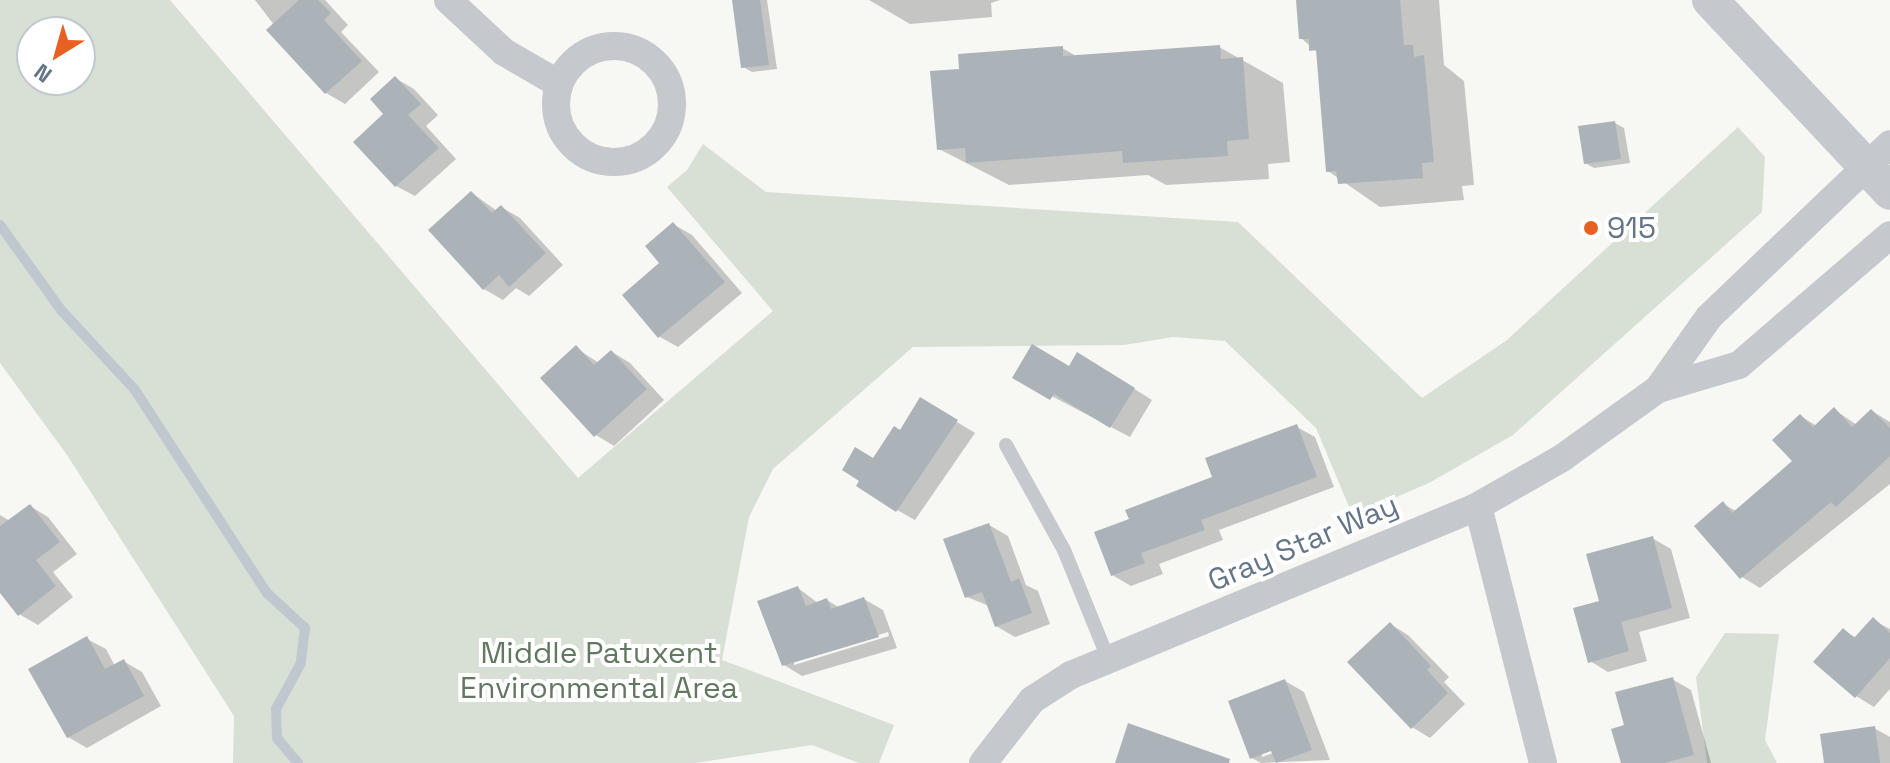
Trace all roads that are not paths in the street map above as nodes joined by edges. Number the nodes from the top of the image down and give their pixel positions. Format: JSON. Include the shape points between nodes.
{"nodes":[{"id":1,"x":448,"y":0,"type":"edge"},
{"id":2,"x":1710,"y":0,"type":"edge"},
{"id":3,"x":559,"y":84,"type":"junction"},
{"id":4,"x":1882,"y":167,"type":"edge"},
{"id":5,"x":1890,"y":235,"type":"edge"},
{"id":6,"x":1658,"y":389,"type":"junction"},
{"id":7,"x":1006,"y":445,"type":"dead end"},
{"id":8,"x":1478,"y":506,"type":"junction"},
{"id":9,"x":1109,"y":661,"type":"junction"},
{"id":10,"x":983,"y":763,"type":"edge"},
{"id":11,"x":1543,"y":763,"type":"edge"}],
"edges":[{"from":1,"to":3,"type":"street","via":[[504,52]]},
{"from":2,"to":4,"type":"street"},
{"from":3,"to":3,"type":"street","via":[[557,117],[564,133],[589,156],[620,162],[635,158],[668,124],[672,107],[662,72],[634,49],[616,45],[581,56]]},
{"from":4,"to":6,"type":"street","name":"Gray Star Way","via":[[1709,317]]},
{"from":5,"to":6,"type":"street","name":"Gray Star Way","via":[[1739,365]]},
{"from":6,"to":8,"type":"street","name":"Gray Star Way","via":[[1562,458]]},
{"from":7,"to":9,"type":"lane","via":[[1064,550]]},
{"from":8,"to":9,"type":"street","name":"Gray Star Way"},
{"from":8,"to":11,"type":"street"},
{"from":9,"to":10,"type":"street","name":"Gray Star Way","via":[[1071,675],[1032,700]]}]}
